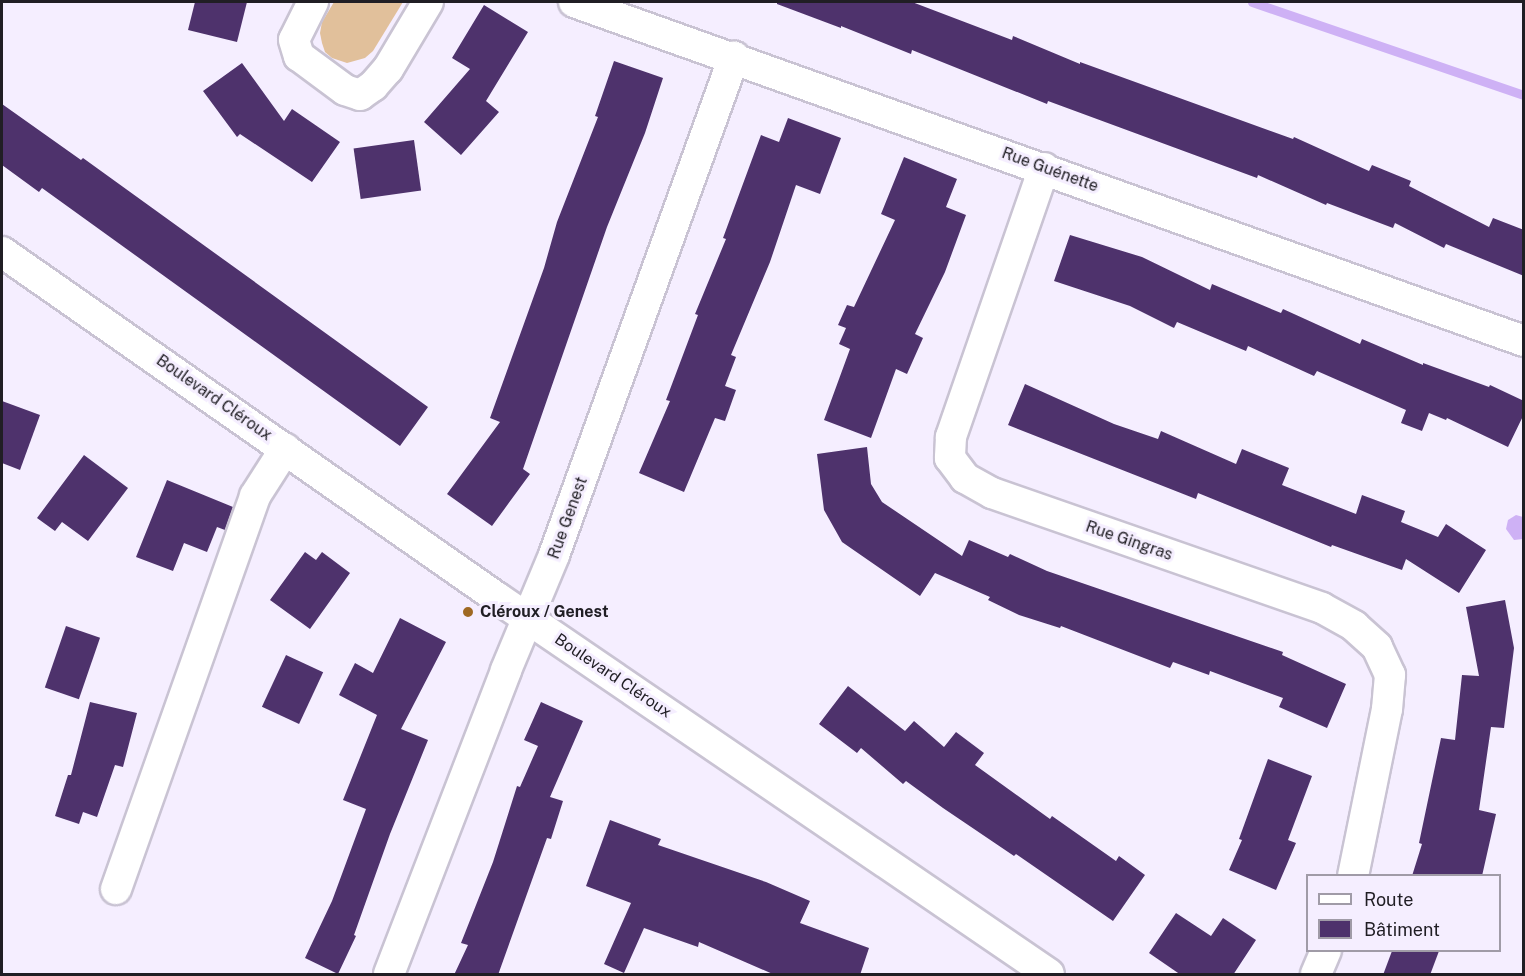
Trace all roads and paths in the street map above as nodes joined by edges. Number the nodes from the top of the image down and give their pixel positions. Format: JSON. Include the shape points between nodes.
{"nodes":[{"id":1,"x":313,"y":2,"type":"edge"},
{"id":2,"x":428,"y":2,"type":"edge"},
{"id":3,"x":574,"y":2,"type":"edge"},
{"id":4,"x":734,"y":57,"type":"junction"},
{"id":5,"x":1044,"y":168,"type":"junction"},
{"id":6,"x":2,"y":252,"type":"edge"},
{"id":7,"x":1524,"y":341,"type":"edge"},
{"id":8,"x":285,"y":448,"type":"junction"},
{"id":9,"x":529,"y":619,"type":"junction"},
{"id":10,"x":1353,"y":874,"type":"edge"},
{"id":11,"x":116,"y":890,"type":"dead end"},
{"id":12,"x":1326,"y":952,"type":"edge"},
{"id":13,"x":389,"y":975,"type":"edge"},
{"id":14,"x":1049,"y":975,"type":"edge"},
{"id":15,"x":1316,"y":975,"type":"edge"}],
"edges":[{"from":1,"to":2,"type":"street","via":[[294,40],[299,56],[345,90],[360,95],[388,69]]},
{"from":3,"to":4,"type":"street","name":"Rue Guénette"},
{"from":4,"to":5,"type":"street","name":"Rue Guénette"},
{"from":4,"to":9,"type":"street","name":"Rue Genest"},
{"from":5,"to":7,"type":"street","name":"Rue Guénette"},
{"from":5,"to":10,"type":"street","name":"Rue Gingras","via":[[951,437],[950,458],[965,477],[992,494],[1322,608],[1354,626],[1377,646],[1390,675],[1387,709]]},
{"from":6,"to":8,"type":"street","name":"Boulevard Cléroux"},
{"from":8,"to":9,"type":"street","name":"Boulevard Cléroux"},
{"from":8,"to":11,"type":"street","via":[[255,496]]},
{"from":9,"to":13,"type":"street","name":"Rue Genest"},
{"from":9,"to":14,"type":"street","name":"Boulevard Cléroux"},
{"from":12,"to":15,"type":"street"}]}
